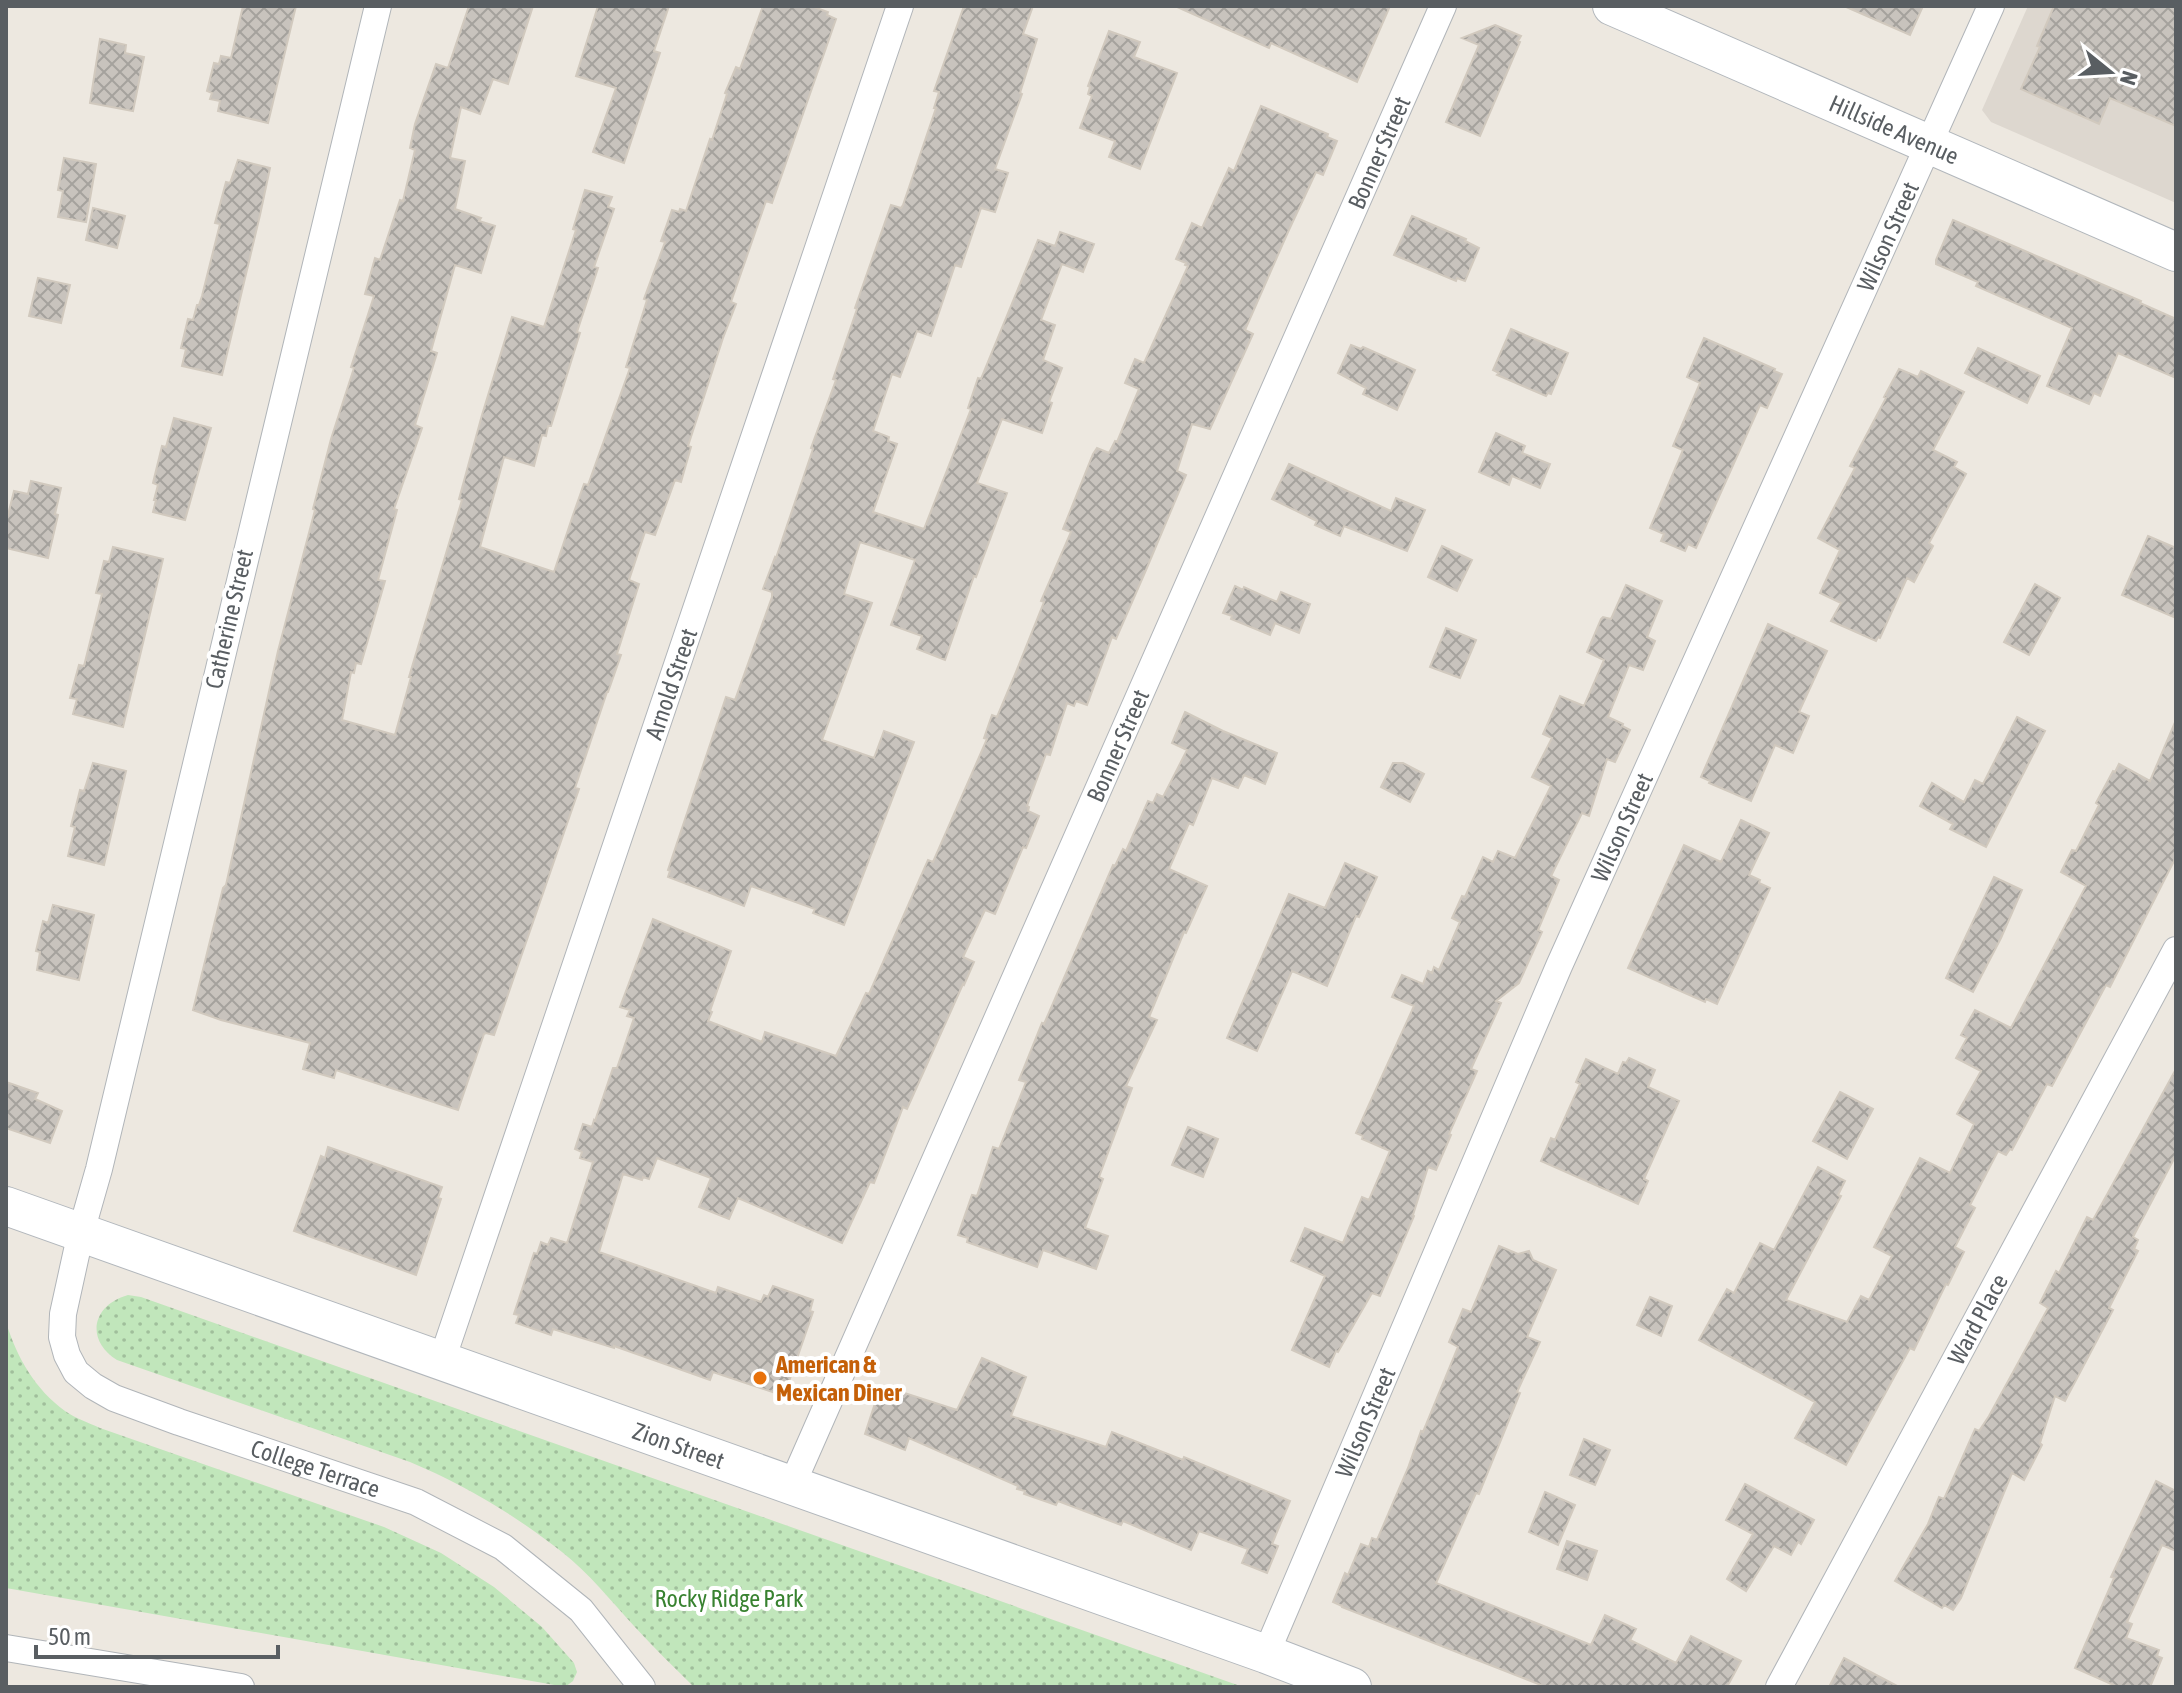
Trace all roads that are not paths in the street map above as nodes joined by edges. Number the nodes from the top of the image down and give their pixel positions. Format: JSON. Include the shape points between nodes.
{"nodes":[{"id":1,"x":378,"y":6,"type":"edge"},
{"id":2,"x":900,"y":6,"type":"edge"},
{"id":3,"x":1443,"y":6,"type":"edge"},
{"id":4,"x":1612,"y":6,"type":"edge"},
{"id":5,"x":1991,"y":6,"type":"edge"},
{"id":6,"x":1928,"y":145,"type":"junction"},
{"id":7,"x":2176,"y":252,"type":"edge"},
{"id":8,"x":2176,"y":950,"type":"edge"},
{"id":9,"x":6,"y":1206,"type":"edge"},
{"id":10,"x":81,"y":1232,"type":"junction"},
{"id":11,"x":442,"y":1360,"type":"junction"},
{"id":12,"x":792,"y":1485,"type":"junction"},
{"id":13,"x":6,"y":1648,"type":"edge"},
{"id":14,"x":1266,"y":1654,"type":"junction"},
{"id":15,"x":241,"y":1687,"type":"edge"},
{"id":16,"x":642,"y":1687,"type":"edge"},
{"id":17,"x":1352,"y":1687,"type":"edge"},
{"id":18,"x":1779,"y":1687,"type":"edge"}],
"edges":[{"from":1,"to":10,"type":"street","name":"Catherine Street"},
{"from":2,"to":11,"type":"street","name":"Arnold Street"},
{"from":3,"to":12,"type":"street","name":"Bonner Street"},
{"from":4,"to":6,"type":"main road","name":"Hillside Avenue"},
{"from":5,"to":6,"type":"street","name":"Wilson Street"},
{"from":6,"to":7,"type":"main road","name":"Hillside Avenue"},
{"from":6,"to":14,"type":"street","name":"Wilson Street","via":[[1559,966]]},
{"from":8,"to":18,"type":"street","name":"Ward Place"},
{"from":9,"to":10,"type":"main road","name":"Zion Street"},
{"from":10,"to":11,"type":"main road","name":"Zion Street"},
{"from":10,"to":16,"type":"street","name":"College Terrace","via":[[62,1337],[76,1372],[93,1386],[179,1422],[416,1502],[503,1547],[581,1610]]},
{"from":11,"to":12,"type":"main road","name":"Zion Street"},
{"from":12,"to":14,"type":"main road","name":"Zion Street"},
{"from":13,"to":15,"type":"street"},
{"from":14,"to":17,"type":"main road","name":"Zion Street"}]}
